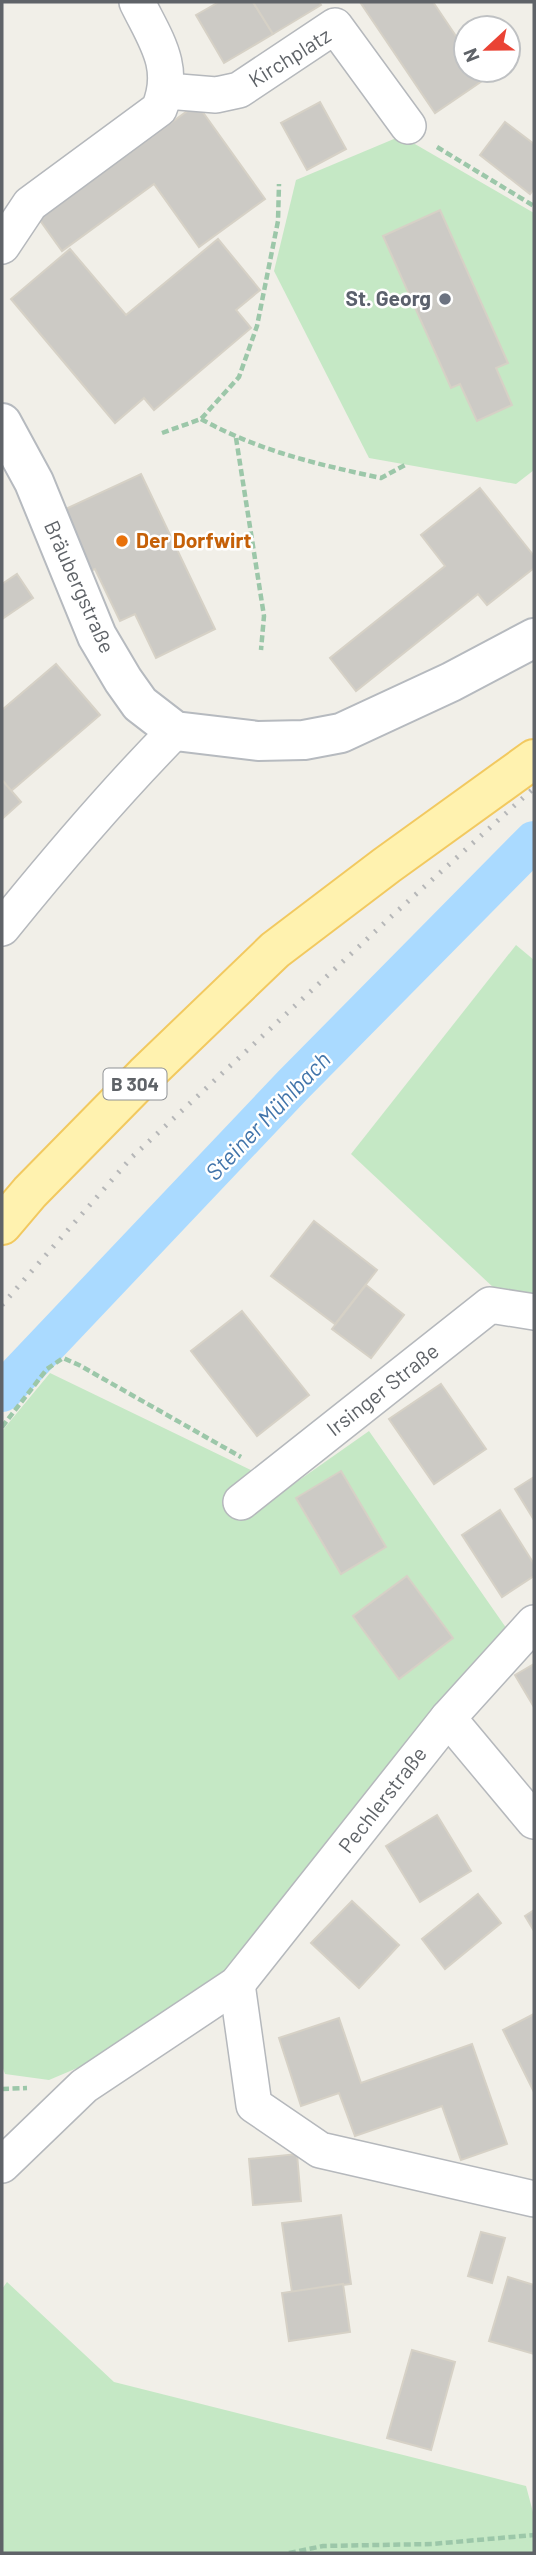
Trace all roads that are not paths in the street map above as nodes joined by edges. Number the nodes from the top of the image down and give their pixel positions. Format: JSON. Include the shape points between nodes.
{"nodes":[{"id":1,"x":136,"y":2,"type":"edge"},
{"id":2,"x":167,"y":91,"type":"junction"},
{"id":3,"x":408,"y":126,"type":"road end"},
{"id":4,"x":2,"y":246,"type":"edge"},
{"id":5,"x":2,"y":423,"type":"edge"},
{"id":6,"x":534,"y":638,"type":"edge"},
{"id":7,"x":175,"y":731,"type":"junction"},
{"id":8,"x":534,"y":759,"type":"edge"},
{"id":9,"x":2,"y":928,"type":"edge"},
{"id":10,"x":2,"y":1225,"type":"edge"},
{"id":11,"x":534,"y":1311,"type":"edge"},
{"id":12,"x":241,"y":1502,"type":"dead end"},
{"id":13,"x":534,"y":1623,"type":"edge"},
{"id":14,"x":448,"y":1718,"type":"junction"},
{"id":15,"x":534,"y":1821,"type":"edge"},
{"id":16,"x":237,"y":1984,"type":"junction"},
{"id":17,"x":2,"y":2165,"type":"edge"},
{"id":18,"x":534,"y":2199,"type":"edge"}],
"edges":[{"from":1,"to":2,"type":"street","via":[[167,71]]},
{"from":2,"to":3,"type":"street","name":"Kirchplatz","via":[[216,96],[239,90],[335,26]]},
{"from":2,"to":4,"type":"street","via":[[159,109],[30,204]]},
{"from":5,"to":7,"type":"street","name":"Bräubergstraße","via":[[34,482],[97,636],[140,704]]},
{"from":6,"to":7,"type":"street","via":[[341,733],[258,741]]},
{"from":7,"to":9,"type":"street","via":[[74,839]]},
{"from":8,"to":10,"type":"main road","number":"B 304","via":[[275,950],[135,1084]]},
{"from":11,"to":12,"type":"street","name":"Irsinger Straße","via":[[489,1305]]},
{"from":13,"to":14,"type":"street","name":"Pechlerstraße"},
{"from":14,"to":15,"type":"street"},
{"from":14,"to":16,"type":"street","name":"Pechlerstraße"},
{"from":16,"to":17,"type":"street","name":"Pechlerstraße","via":[[84,2085]]},
{"from":16,"to":18,"type":"street","via":[[254,2105],[320,2150]]}]}
